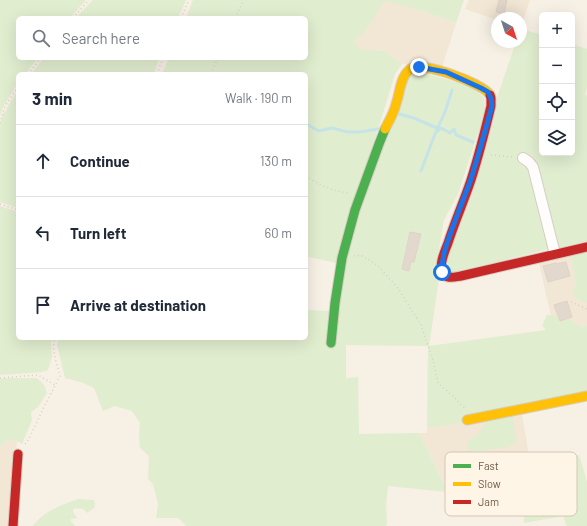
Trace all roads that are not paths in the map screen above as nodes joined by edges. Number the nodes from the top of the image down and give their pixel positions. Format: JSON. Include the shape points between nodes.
{"nodes":[{"id":1,"x":523,"y":158,"type":"road end"},
{"id":2,"x":587,"y":247,"type":"edge"},
{"id":3,"x":555,"y":254,"type":"junction"},
{"id":4,"x":331,"y":343,"type":"dead end"},
{"id":5,"x":587,"y":396,"type":"edge"},
{"id":6,"x":471,"y":419,"type":"road end"},
{"id":7,"x":18,"y":454,"type":"road end"},
{"id":8,"x":13,"y":526,"type":"edge"}],
"edges":[{"from":1,"to":3,"type":"street","via":[[533,167]]},
{"from":2,"to":3,"type":"street"},
{"from":3,"to":4,"type":"street","via":[[461,276],[445,276],[442,272],[444,254],[478,153],[492,106],[491,98],[488,92],[476,85],[446,72],[412,67],[402,81],[396,105],[361,193],[342,258]]},
{"from":5,"to":6,"type":"street"},
{"from":7,"to":8,"type":"street"}]}
